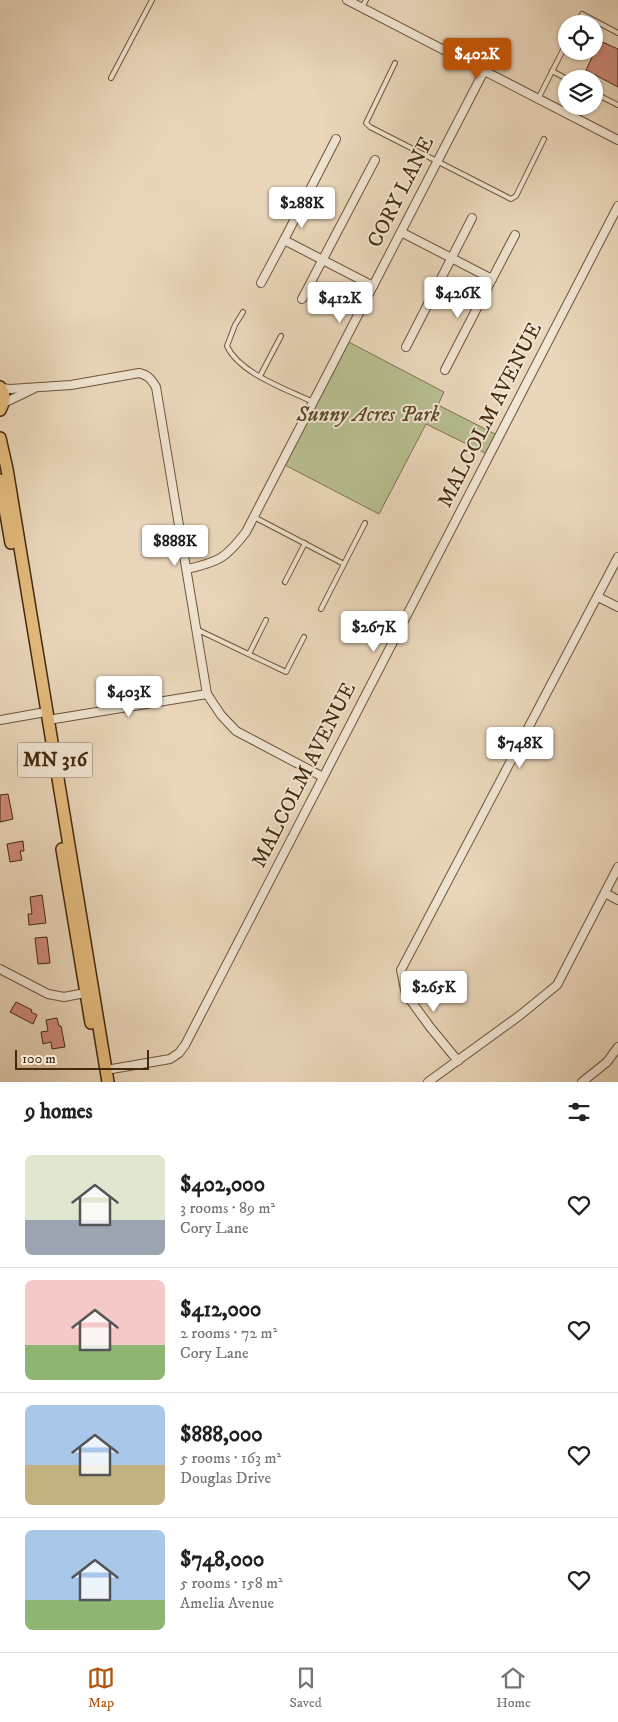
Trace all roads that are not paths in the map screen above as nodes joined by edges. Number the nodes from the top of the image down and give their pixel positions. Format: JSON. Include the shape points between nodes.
{"nodes":[{"id":1,"x":152,"y":0,"type":"edge"},
{"id":2,"x":347,"y":0,"type":"edge"},
{"id":3,"x":364,"y":4,"type":"edge"},
{"id":4,"x":603,"y":25,"type":"edge"},
{"id":5,"x":618,"y":33,"type":"edge"},
{"id":6,"x":558,"y":59,"type":"edge"},
{"id":7,"x":395,"y":64,"type":"dead end"},
{"id":8,"x":484,"y":71,"type":"junction"},
{"id":9,"x":552,"y":71,"type":"junction"},
{"id":10,"x":558,"y":74,"type":"edge"},
{"id":11,"x":111,"y":78,"type":"dead end"},
{"id":12,"x":603,"y":98,"type":"edge"},
{"id":13,"x":538,"y":99,"type":"junction"},
{"id":14,"x":618,"y":105,"type":"edge"},
{"id":15,"x":336,"y":139,"type":"dead end"},
{"id":16,"x":544,"y":139,"type":"dead end"},
{"id":17,"x":618,"y":140,"type":"edge"},
{"id":18,"x":374,"y":160,"type":"dead end"},
{"id":19,"x":437,"y":162,"type":"junction"},
{"id":20,"x":618,"y":206,"type":"edge"},
{"id":21,"x":472,"y":218,"type":"dead end"},
{"id":22,"x":400,"y":232,"type":"junction"},
{"id":23,"x":515,"y":235,"type":"dead end"},
{"id":24,"x":284,"y":240,"type":"junction"},
{"id":25,"x":452,"y":259,"type":"junction"},
{"id":26,"x":323,"y":261,"type":"junction"},
{"id":27,"x":492,"y":279,"type":"junction"},
{"id":28,"x":261,"y":283,"type":"dead end"},
{"id":29,"x":372,"y":286,"type":"junction"},
{"id":30,"x":302,"y":299,"type":"dead end"},
{"id":31,"x":243,"y":312,"type":"dead end"},
{"id":32,"x":281,"y":336,"type":"dead end"},
{"id":33,"x":406,"y":347,"type":"dead end"},
{"id":34,"x":445,"y":370,"type":"dead end"},
{"id":35,"x":260,"y":376,"type":"junction"},
{"id":36,"x":42,"y":386,"type":"junction"},
{"id":37,"x":0,"y":387,"type":"edge"},
{"id":38,"x":313,"y":402,"type":"junction"},
{"id":39,"x":1,"y":407,"type":"edge"},
{"id":40,"x":0,"y":438,"type":"edge"},
{"id":41,"x":0,"y":480,"type":"edge"},
{"id":42,"x":254,"y":517,"type":"junction"},
{"id":43,"x":365,"y":523,"type":"dead end"},
{"id":44,"x":305,"y":544,"type":"junction"},
{"id":45,"x":618,"y":557,"type":"edge"},
{"id":46,"x":344,"y":564,"type":"junction"},
{"id":47,"x":187,"y":569,"type":"junction"},
{"id":48,"x":285,"y":582,"type":"dead end"},
{"id":49,"x":598,"y":597,"type":"junction"},
{"id":50,"x":618,"y":607,"type":"edge"},
{"id":51,"x":321,"y":610,"type":"dead end"},
{"id":52,"x":266,"y":620,"type":"dead end"},
{"id":53,"x":196,"y":629,"type":"junction"},
{"id":54,"x":304,"y":637,"type":"dead end"},
{"id":55,"x":249,"y":654,"type":"junction"},
{"id":56,"x":207,"y":694,"type":"junction"},
{"id":57,"x":44,"y":717,"type":"junction"},
{"id":58,"x":0,"y":720,"type":"edge"},
{"id":59,"x":323,"y":777,"type":"junction"},
{"id":60,"x":618,"y":867,"type":"edge"},
{"id":61,"x":605,"y":893,"type":"junction"},
{"id":62,"x":618,"y":900,"type":"edge"},
{"id":63,"x":0,"y":969,"type":"edge"},
{"id":64,"x":85,"y":993,"type":"junction"},
{"id":65,"x":618,"y":1047,"type":"edge"},
{"id":66,"x":458,"y":1061,"type":"junction"},
{"id":67,"x":106,"y":1070,"type":"junction"},
{"id":68,"x":101,"y":1082,"type":"edge"},
{"id":69,"x":108,"y":1082,"type":"edge"},
{"id":70,"x":428,"y":1082,"type":"edge"},
{"id":71,"x":582,"y":1082,"type":"edge"}],
"edges":[{"from":1,"to":11,"type":"lane"},
{"from":2,"to":3,"type":"street"},
{"from":3,"to":8,"type":"street"},
{"from":4,"to":5,"type":"lane"},
{"from":6,"to":9,"type":"lane"},
{"from":7,"to":19,"type":"lane","via":[[366,123]]},
{"from":8,"to":13,"type":"street"},
{"from":8,"to":19,"type":"street","name":"CORY LANE"},
{"from":9,"to":10,"type":"lane"},
{"from":9,"to":13,"type":"lane"},
{"from":12,"to":14,"type":"lane"},
{"from":13,"to":17,"type":"street"},
{"from":15,"to":24,"type":"street"},
{"from":16,"to":19,"type":"lane","via":[[516,196],[510,199]]},
{"from":18,"to":26,"type":"street"},
{"from":19,"to":22,"type":"street","name":"CORY LANE"},
{"from":20,"to":59,"type":"street","name":"MALCOLM AVENUE"},
{"from":21,"to":25,"type":"street"},
{"from":22,"to":25,"type":"street"},
{"from":22,"to":29,"type":"street","name":"CORY LANE"},
{"from":23,"to":27,"type":"street"},
{"from":24,"to":26,"type":"street"},
{"from":24,"to":28,"type":"street"},
{"from":25,"to":27,"type":"street"},
{"from":25,"to":33,"type":"street"},
{"from":26,"to":29,"type":"street"},
{"from":26,"to":30,"type":"street"},
{"from":27,"to":34,"type":"street"},
{"from":29,"to":38,"type":"street","name":"CORY LANE"},
{"from":31,"to":35,"type":"lane","via":[[227,346],[238,363]]},
{"from":32,"to":35,"type":"lane"},
{"from":35,"to":38,"type":"lane"},
{"from":36,"to":37,"type":"street"},
{"from":36,"to":39,"type":"street","via":[[18,395]]},
{"from":36,"to":47,"type":"street","via":[[71,385],[139,373],[151,379],[156,387]]},
{"from":37,"to":39,"type":"main road","via":[[4,395]]},
{"from":38,"to":42,"type":"street","name":"CORY LANE"},
{"from":40,"to":57,"type":"main road","number":"MN 316"},
{"from":41,"to":57,"type":"main road","number":"MN 316"},
{"from":42,"to":44,"type":"lane"},
{"from":42,"to":47,"type":"street","name":"CORY LANE","via":[[232,550],[212,563]]},
{"from":43,"to":46,"type":"lane"},
{"from":44,"to":46,"type":"lane"},
{"from":44,"to":48,"type":"lane"},
{"from":45,"to":49,"type":"street"},
{"from":46,"to":51,"type":"lane"},
{"from":47,"to":53,"type":"street"},
{"from":49,"to":50,"type":"street"},
{"from":49,"to":66,"type":"street","via":[[401,970],[406,994]]},
{"from":52,"to":55,"type":"lane"},
{"from":53,"to":55,"type":"lane"},
{"from":53,"to":56,"type":"street"},
{"from":54,"to":55,"type":"lane","via":[[286,672]]},
{"from":56,"to":57,"type":"street"},
{"from":56,"to":59,"type":"street","via":[[236,730]]},
{"from":57,"to":58,"type":"street"},
{"from":57,"to":64,"type":"main road","number":"MN 316"},
{"from":57,"to":67,"type":"main road","number":"MN 316"},
{"from":59,"to":67,"type":"street","name":"MALCOLM AVENUE","via":[[185,1045],[170,1059]]},
{"from":60,"to":61,"type":"street"},
{"from":61,"to":62,"type":"street"},
{"from":61,"to":66,"type":"street","via":[[557,984]]},
{"from":63,"to":64,"type":"street","via":[[48,994],[64,997]]},
{"from":64,"to":68,"type":"main road","number":"MN 316"},
{"from":65,"to":71,"type":"street","via":[[607,1062]]},
{"from":66,"to":70,"type":"street"},
{"from":67,"to":69,"type":"main road","number":"MN 316"}]}
